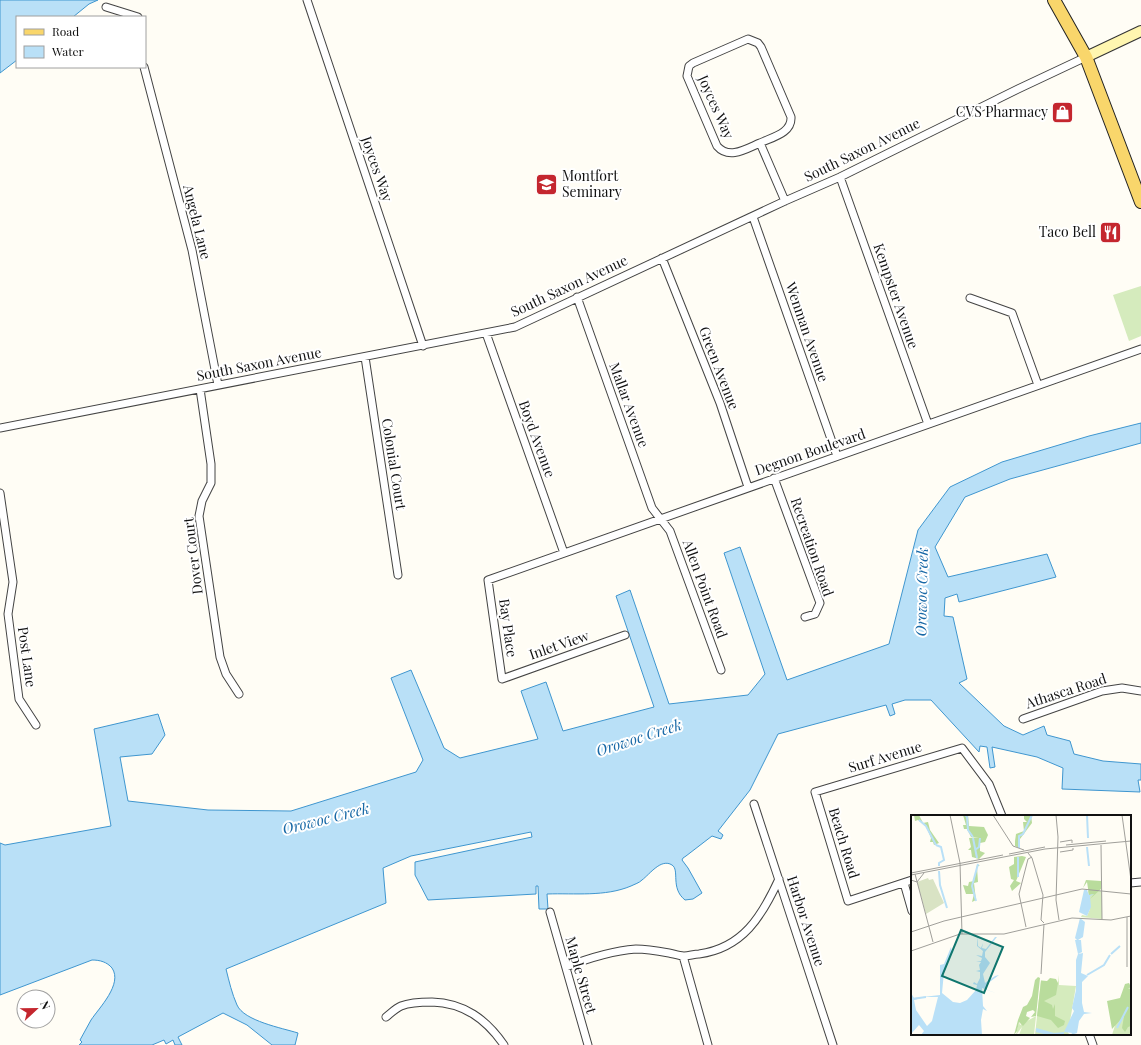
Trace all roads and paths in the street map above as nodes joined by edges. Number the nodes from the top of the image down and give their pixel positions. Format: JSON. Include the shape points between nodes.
{"nodes":[{"id":1,"x":307,"y":0,"type":"edge"},
{"id":2,"x":1054,"y":0,"type":"edge"},
{"id":3,"x":106,"y":7,"type":"dead end"},
{"id":4,"x":135,"y":16,"type":"edge"},
{"id":5,"x":1141,"y":31,"type":"edge"},
{"id":6,"x":1086,"y":57,"type":"junction"},
{"id":7,"x":144,"y":68,"type":"edge"},
{"id":8,"x":760,"y":143,"type":"junction"},
{"id":9,"x":840,"y":177,"type":"junction"},
{"id":10,"x":785,"y":201,"type":"junction"},
{"id":11,"x":1141,"y":202,"type":"edge"},
{"id":12,"x":753,"y":217,"type":"junction"},
{"id":13,"x":662,"y":258,"type":"junction"},
{"id":14,"x":577,"y":297,"type":"junction"},
{"id":15,"x":970,"y":298,"type":"dead end"},
{"id":16,"x":486,"y":333,"type":"junction"},
{"id":17,"x":423,"y":346,"type":"junction"},
{"id":18,"x":1141,"y":349,"type":"edge"},
{"id":19,"x":365,"y":357,"type":"junction"},
{"id":20,"x":218,"y":385,"type":"junction"},
{"id":21,"x":1038,"y":385,"type":"junction"},
{"id":22,"x":200,"y":389,"type":"junction"},
{"id":23,"x":928,"y":424,"type":"junction"},
{"id":24,"x":0,"y":428,"type":"edge"},
{"id":25,"x":837,"y":456,"type":"junction"},
{"id":26,"x":774,"y":478,"type":"junction"},
{"id":27,"x":748,"y":488,"type":"junction"},
{"id":28,"x":0,"y":493,"type":"edge"},
{"id":29,"x":660,"y":519,"type":"junction"},
{"id":30,"x":564,"y":553,"type":"junction"},
{"id":31,"x":398,"y":575,"type":"dead end"},
{"id":32,"x":488,"y":580,"type":"joint"},
{"id":33,"x":805,"y":617,"type":"dead end"},
{"id":34,"x":625,"y":635,"type":"dead end"},
{"id":35,"x":721,"y":670,"type":"dead end"},
{"id":36,"x":502,"y":679,"type":"joint"},
{"id":37,"x":1141,"y":691,"type":"edge"},
{"id":38,"x":239,"y":694,"type":"dead end"},
{"id":39,"x":1023,"y":719,"type":"dead end"},
{"id":40,"x":36,"y":725,"type":"dead end"},
{"id":41,"x":815,"y":792,"type":"joint"},
{"id":42,"x":754,"y":804,"type":"dead end"},
{"id":43,"x":1002,"y":815,"type":"edge"},
{"id":44,"x":779,"y":879,"type":"junction"},
{"id":45,"x":911,"y":880,"type":"edge"},
{"id":46,"x":1141,"y":882,"type":"edge"},
{"id":47,"x":904,"y":883,"type":"junction"},
{"id":48,"x":1131,"y":883,"type":"edge"},
{"id":49,"x":911,"y":908,"type":"edge"},
{"id":50,"x":550,"y":912,"type":"dead end"},
{"id":51,"x":683,"y":956,"type":"junction"},
{"id":52,"x":566,"y":967,"type":"junction"},
{"id":53,"x":386,"y":1017,"type":"dead end"},
{"id":54,"x":1088,"y":1035,"type":"edge"},
{"id":55,"x":504,"y":1045,"type":"edge"},
{"id":56,"x":588,"y":1045,"type":"edge"},
{"id":57,"x":708,"y":1045,"type":"edge"},
{"id":58,"x":833,"y":1045,"type":"edge"},
{"id":59,"x":1093,"y":1045,"type":"edge"}],
"edges":[{"from":1,"to":17,"type":"street","name":"Joyces Way"},
{"from":2,"to":6,"type":"main road"},
{"from":3,"to":4,"type":"street"},
{"from":5,"to":6,"type":"street"},
{"from":6,"to":9,"type":"street","name":"South Saxon Avenue"},
{"from":6,"to":11,"type":"main road"},
{"from":7,"to":20,"type":"street","name":"Angela Lane","via":[[192,250]]},
{"from":8,"to":8,"type":"street","name":"Joyces Way","via":[[784,132],[789,127],[791,117],[758,43],[743,40],[689,66],[687,76],[717,146],[728,153],[734,153]]},
{"from":8,"to":10,"type":"street"},
{"from":9,"to":10,"type":"street","name":"South Saxon Avenue"},
{"from":9,"to":23,"type":"street","name":"Kempster Avenue"},
{"from":10,"to":12,"type":"street","name":"South Saxon Avenue"},
{"from":12,"to":13,"type":"street","name":"South Saxon Avenue"},
{"from":12,"to":25,"type":"street","name":"Wenman Avenue"},
{"from":13,"to":14,"type":"street","name":"South Saxon Avenue"},
{"from":13,"to":27,"type":"street","name":"Green Avenue","via":[[720,403]]},
{"from":14,"to":16,"type":"street","name":"South Saxon Avenue","via":[[514,327]]},
{"from":14,"to":29,"type":"street","name":"Mallar Avenue","via":[[652,508]]},
{"from":15,"to":21,"type":"street","via":[[1012,314]]},
{"from":16,"to":17,"type":"street","name":"South Saxon Avenue"},
{"from":16,"to":30,"type":"street","name":"Boyd Avenue"},
{"from":17,"to":19,"type":"street","name":"South Saxon Avenue"},
{"from":18,"to":21,"type":"street","name":"Degnon Boulevard"},
{"from":19,"to":20,"type":"street","name":"South Saxon Avenue"},
{"from":19,"to":31,"type":"street","name":"Colonial Court"},
{"from":20,"to":22,"type":"street","name":"South Saxon Avenue"},
{"from":21,"to":23,"type":"street","name":"Degnon Boulevard"},
{"from":22,"to":24,"type":"street","name":"South Saxon Avenue"},
{"from":22,"to":38,"type":"street","name":"Dover Court","via":[[211,464],[211,483],[202,501],[199,516],[220,657],[226,674]]},
{"from":23,"to":25,"type":"street","name":"Degnon Boulevard"},
{"from":25,"to":26,"type":"street","name":"Degnon Boulevard"},
{"from":26,"to":27,"type":"street","name":"Degnon Boulevard"},
{"from":26,"to":33,"type":"street","name":"Recreation Road","via":[[820,603],[815,614]]},
{"from":27,"to":29,"type":"street","name":"Degnon Boulevard"},
{"from":28,"to":40,"type":"street","name":"Post Lane","via":[[13,582],[8,614],[19,699]]},
{"from":29,"to":30,"type":"street","name":"Degnon Boulevard"},
{"from":29,"to":35,"type":"street","name":"Allen Point Road","via":[[670,531]]},
{"from":30,"to":32,"type":"street","name":"Degnon Boulevard"},
{"from":32,"to":36,"type":"street","name":"Bay Place"},
{"from":34,"to":36,"type":"street","name":"Inlet View"},
{"from":37,"to":39,"type":"street","name":"Athasca Road","via":[[1122,688],[1102,691]]},
{"from":41,"to":43,"type":"street","name":"Surf Avenue","via":[[962,748],[989,784]]},
{"from":41,"to":47,"type":"street","name":"Beach Road","via":[[848,901]]},
{"from":42,"to":44,"type":"street","name":"Harbor Avenue"},
{"from":44,"to":51,"type":"street","via":[[768,904],[756,921],[735,940],[707,953]]},
{"from":44,"to":58,"type":"street","name":"Harbor Avenue"},
{"from":45,"to":47,"type":"street"},
{"from":46,"to":48,"type":"street"},
{"from":47,"to":49,"type":"street"},
{"from":50,"to":52,"type":"street","name":"Maple Street"},
{"from":51,"to":52,"type":"street","via":[[637,949],[614,952]]},
{"from":51,"to":57,"type":"street"},
{"from":52,"to":56,"type":"street","name":"Maple Street"},
{"from":53,"to":55,"type":"street","via":[[400,1006],[422,1002],[445,1003],[464,1009],[482,1020]]},
{"from":54,"to":59,"type":"street"}]}
